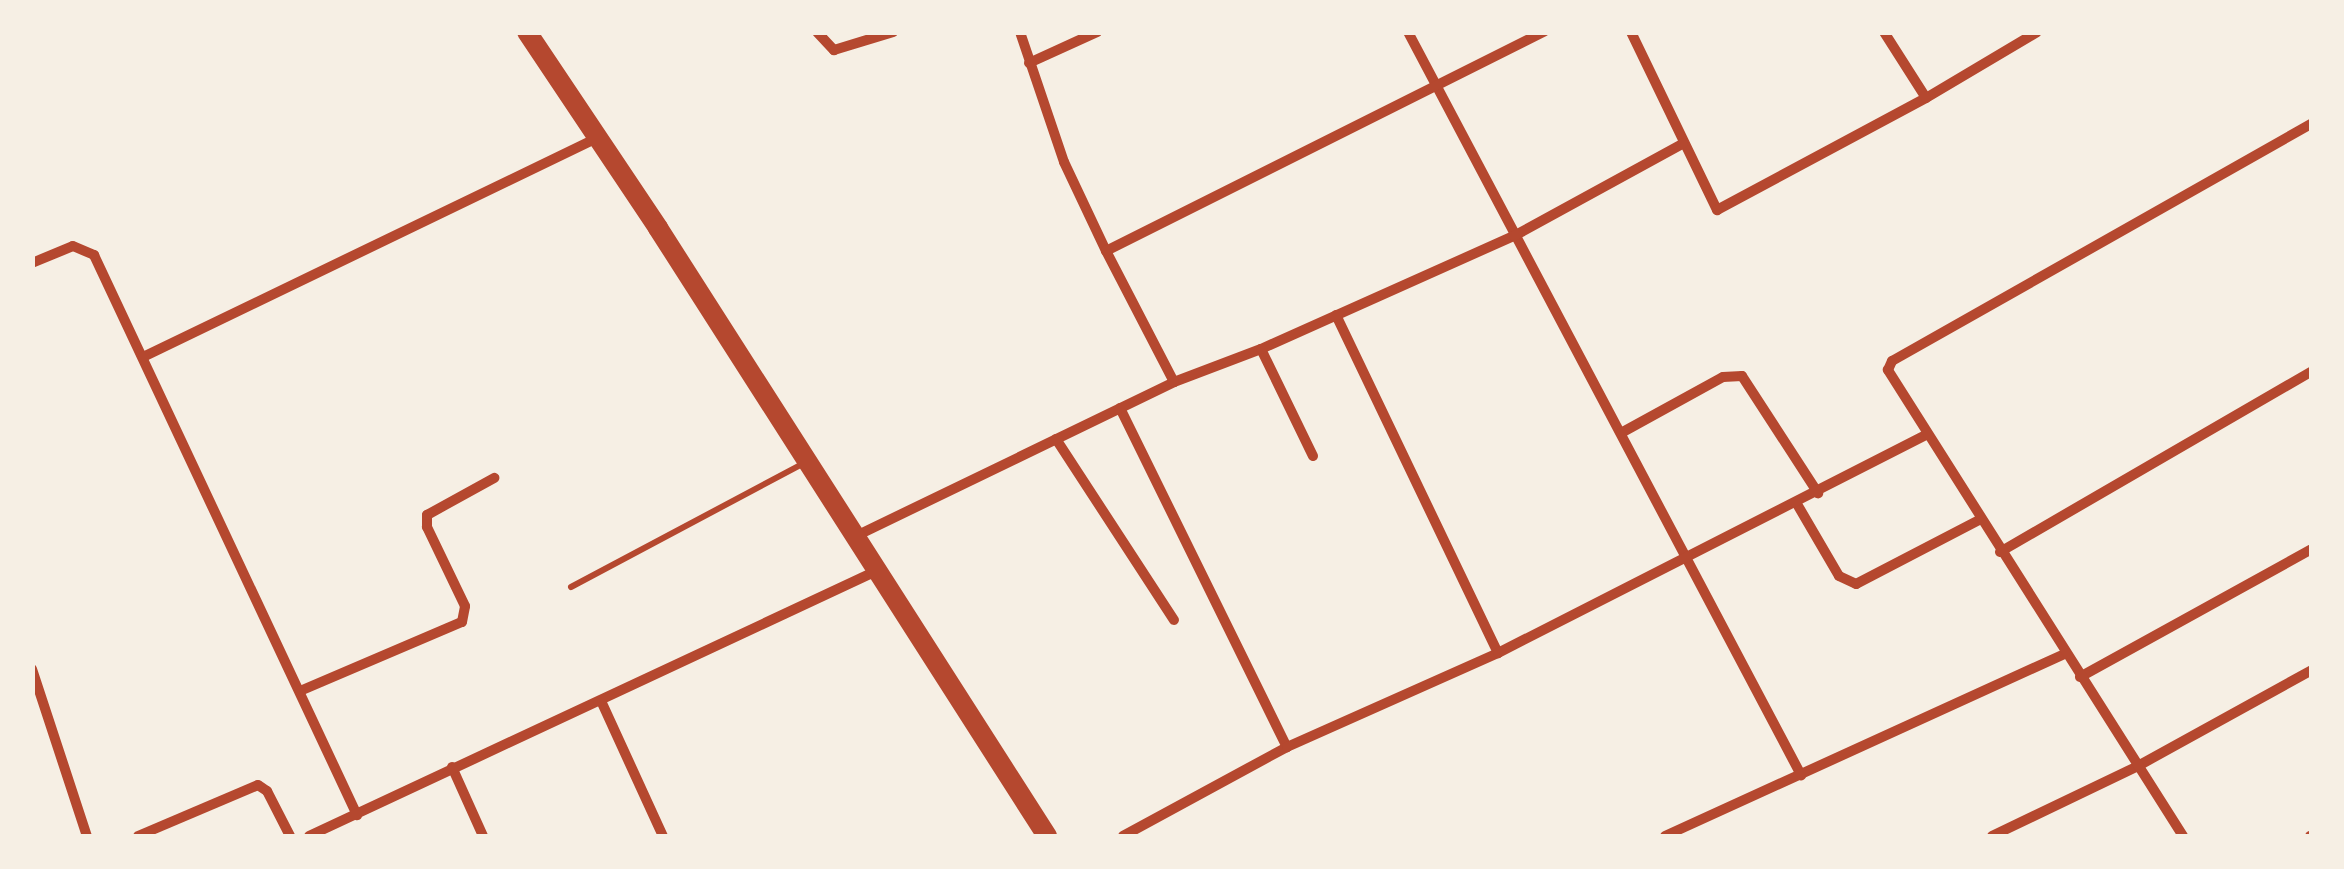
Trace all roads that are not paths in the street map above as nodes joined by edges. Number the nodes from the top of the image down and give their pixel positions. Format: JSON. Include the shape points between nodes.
{"nodes":[{"id":1,"x":817,"y":32,"type":"edge"},
{"id":2,"x":893,"y":32,"type":"edge"},
{"id":3,"x":1020,"y":32,"type":"edge"},
{"id":4,"x":1098,"y":32,"type":"edge"},
{"id":5,"x":1408,"y":32,"type":"edge"},
{"id":6,"x":1544,"y":32,"type":"edge"},
{"id":7,"x":1631,"y":32,"type":"edge"},
{"id":8,"x":1884,"y":32,"type":"edge"},
{"id":9,"x":2037,"y":32,"type":"edge"},
{"id":10,"x":528,"y":33,"type":"edge"},
{"id":11,"x":1029,"y":63,"type":"junction"},
{"id":12,"x":1436,"y":87,"type":"junction"},
{"id":13,"x":1926,"y":98,"type":"junction"},
{"id":14,"x":2312,"y":123,"type":"edge"},
{"id":15,"x":597,"y":138,"type":"junction"},
{"id":16,"x":1682,"y":144,"type":"junction"},
{"id":17,"x":1514,"y":236,"type":"junction"},
{"id":18,"x":1106,"y":251,"type":"junction"},
{"id":19,"x":32,"y":263,"type":"edge"},
{"id":20,"x":1336,"y":316,"type":"junction"},
{"id":21,"x":1261,"y":349,"type":"junction"},
{"id":22,"x":144,"y":357,"type":"junction"},
{"id":23,"x":2312,"y":370,"type":"edge"},
{"id":24,"x":1174,"y":382,"type":"junction"},
{"id":25,"x":1120,"y":408,"type":"junction"},
{"id":26,"x":1620,"y":432,"type":"junction"},
{"id":27,"x":1926,"y":435,"type":"junction"},
{"id":28,"x":1056,"y":438,"type":"junction"},
{"id":29,"x":1313,"y":456,"type":"dead end"},
{"id":30,"x":807,"y":462,"type":"junction"},
{"id":31,"x":494,"y":478,"type":"dead end"},
{"id":32,"x":1818,"y":493,"type":"junction"},
{"id":33,"x":1797,"y":504,"type":"junction"},
{"id":34,"x":1979,"y":520,"type":"junction"},
{"id":35,"x":855,"y":536,"type":"junction"},
{"id":36,"x":2000,"y":552,"type":"junction"},
{"id":37,"x":2309,"y":555,"type":"edge"},
{"id":38,"x":1690,"y":557,"type":"junction"},
{"id":39,"x":874,"y":572,"type":"junction"},
{"id":40,"x":571,"y":588,"type":"dead end"},
{"id":41,"x":1174,"y":620,"type":"dead end"},
{"id":42,"x":1498,"y":653,"type":"junction"},
{"id":43,"x":2066,"y":654,"type":"junction"},
{"id":44,"x":32,"y":669,"type":"edge"},
{"id":45,"x":2312,"y":670,"type":"edge"},
{"id":46,"x":2080,"y":677,"type":"junction"},
{"id":47,"x":300,"y":691,"type":"junction"},
{"id":48,"x":602,"y":703,"type":"junction"},
{"id":49,"x":1287,"y":748,"type":"junction"},
{"id":50,"x":2138,"y":766,"type":"junction"},
{"id":51,"x":452,"y":767,"type":"junction"},
{"id":52,"x":1801,"y":774,"type":"junction"},
{"id":53,"x":356,"y":814,"type":"junction"},
{"id":54,"x":87,"y":836,"type":"edge"},
{"id":55,"x":138,"y":836,"type":"edge"},
{"id":56,"x":290,"y":836,"type":"edge"},
{"id":57,"x":309,"y":836,"type":"edge"},
{"id":58,"x":482,"y":836,"type":"edge"},
{"id":59,"x":662,"y":836,"type":"edge"},
{"id":60,"x":1047,"y":836,"type":"edge"},
{"id":61,"x":1123,"y":836,"type":"edge"},
{"id":62,"x":1665,"y":836,"type":"edge"},
{"id":63,"x":1992,"y":836,"type":"edge"},
{"id":64,"x":2183,"y":836,"type":"edge"}],
"edges":[{"from":1,"to":2,"type":"street","via":[[834,50]]},
{"from":3,"to":11,"type":"street"},
{"from":4,"to":11,"type":"street"},
{"from":5,"to":12,"type":"street"},
{"from":6,"to":12,"type":"street"},
{"from":7,"to":16,"type":"street","via":[[1674,114]]},
{"from":8,"to":13,"type":"street"},
{"from":9,"to":13,"type":"street"},
{"from":10,"to":15,"type":"main road"},
{"from":11,"to":18,"type":"street","via":[[1064,162]]},
{"from":12,"to":17,"type":"street"},
{"from":12,"to":18,"type":"street"},
{"from":13,"to":16,"type":"street","via":[[1717,210]]},
{"from":14,"to":27,"type":"street","via":[[1892,360],[1890,376]]},
{"from":15,"to":22,"type":"street"},
{"from":15,"to":30,"type":"main road"},
{"from":16,"to":17,"type":"street"},
{"from":17,"to":20,"type":"street"},
{"from":17,"to":26,"type":"street"},
{"from":18,"to":24,"type":"street"},
{"from":19,"to":22,"type":"street","via":[[73,246],[94,255]]},
{"from":20,"to":21,"type":"street"},
{"from":20,"to":42,"type":"street"},
{"from":21,"to":24,"type":"street"},
{"from":21,"to":29,"type":"street"},
{"from":22,"to":47,"type":"street"},
{"from":23,"to":36,"type":"street"},
{"from":24,"to":25,"type":"street"},
{"from":25,"to":28,"type":"street"},
{"from":25,"to":49,"type":"street"},
{"from":26,"to":32,"type":"street","via":[[1723,377],[1742,376]]},
{"from":26,"to":38,"type":"street"},
{"from":27,"to":32,"type":"street"},
{"from":27,"to":34,"type":"street"},
{"from":28,"to":35,"type":"street"},
{"from":28,"to":41,"type":"street"},
{"from":30,"to":35,"type":"main road"},
{"from":30,"to":40,"type":"lane"},
{"from":31,"to":47,"type":"street","via":[[427,515],[464,606],[462,622]]},
{"from":32,"to":33,"type":"street"},
{"from":33,"to":34,"type":"street","via":[[1839,576],[1856,584]]},
{"from":33,"to":38,"type":"street"},
{"from":34,"to":36,"type":"street"},
{"from":35,"to":39,"type":"main road"},
{"from":36,"to":43,"type":"street"},
{"from":37,"to":46,"type":"street"},
{"from":38,"to":42,"type":"street"},
{"from":38,"to":52,"type":"street"},
{"from":39,"to":48,"type":"street"},
{"from":39,"to":60,"type":"main road"},
{"from":42,"to":49,"type":"street"},
{"from":43,"to":46,"type":"street"},
{"from":43,"to":52,"type":"street"},
{"from":44,"to":54,"type":"street"},
{"from":45,"to":50,"type":"street"},
{"from":46,"to":50,"type":"street"},
{"from":47,"to":53,"type":"street"},
{"from":48,"to":51,"type":"street"},
{"from":48,"to":59,"type":"street"},
{"from":49,"to":61,"type":"street"},
{"from":50,"to":63,"type":"street"},
{"from":50,"to":64,"type":"street"},
{"from":51,"to":53,"type":"street"},
{"from":51,"to":58,"type":"street"},
{"from":52,"to":62,"type":"street"},
{"from":53,"to":57,"type":"street"},
{"from":55,"to":56,"type":"street","via":[[258,785]]}]}
